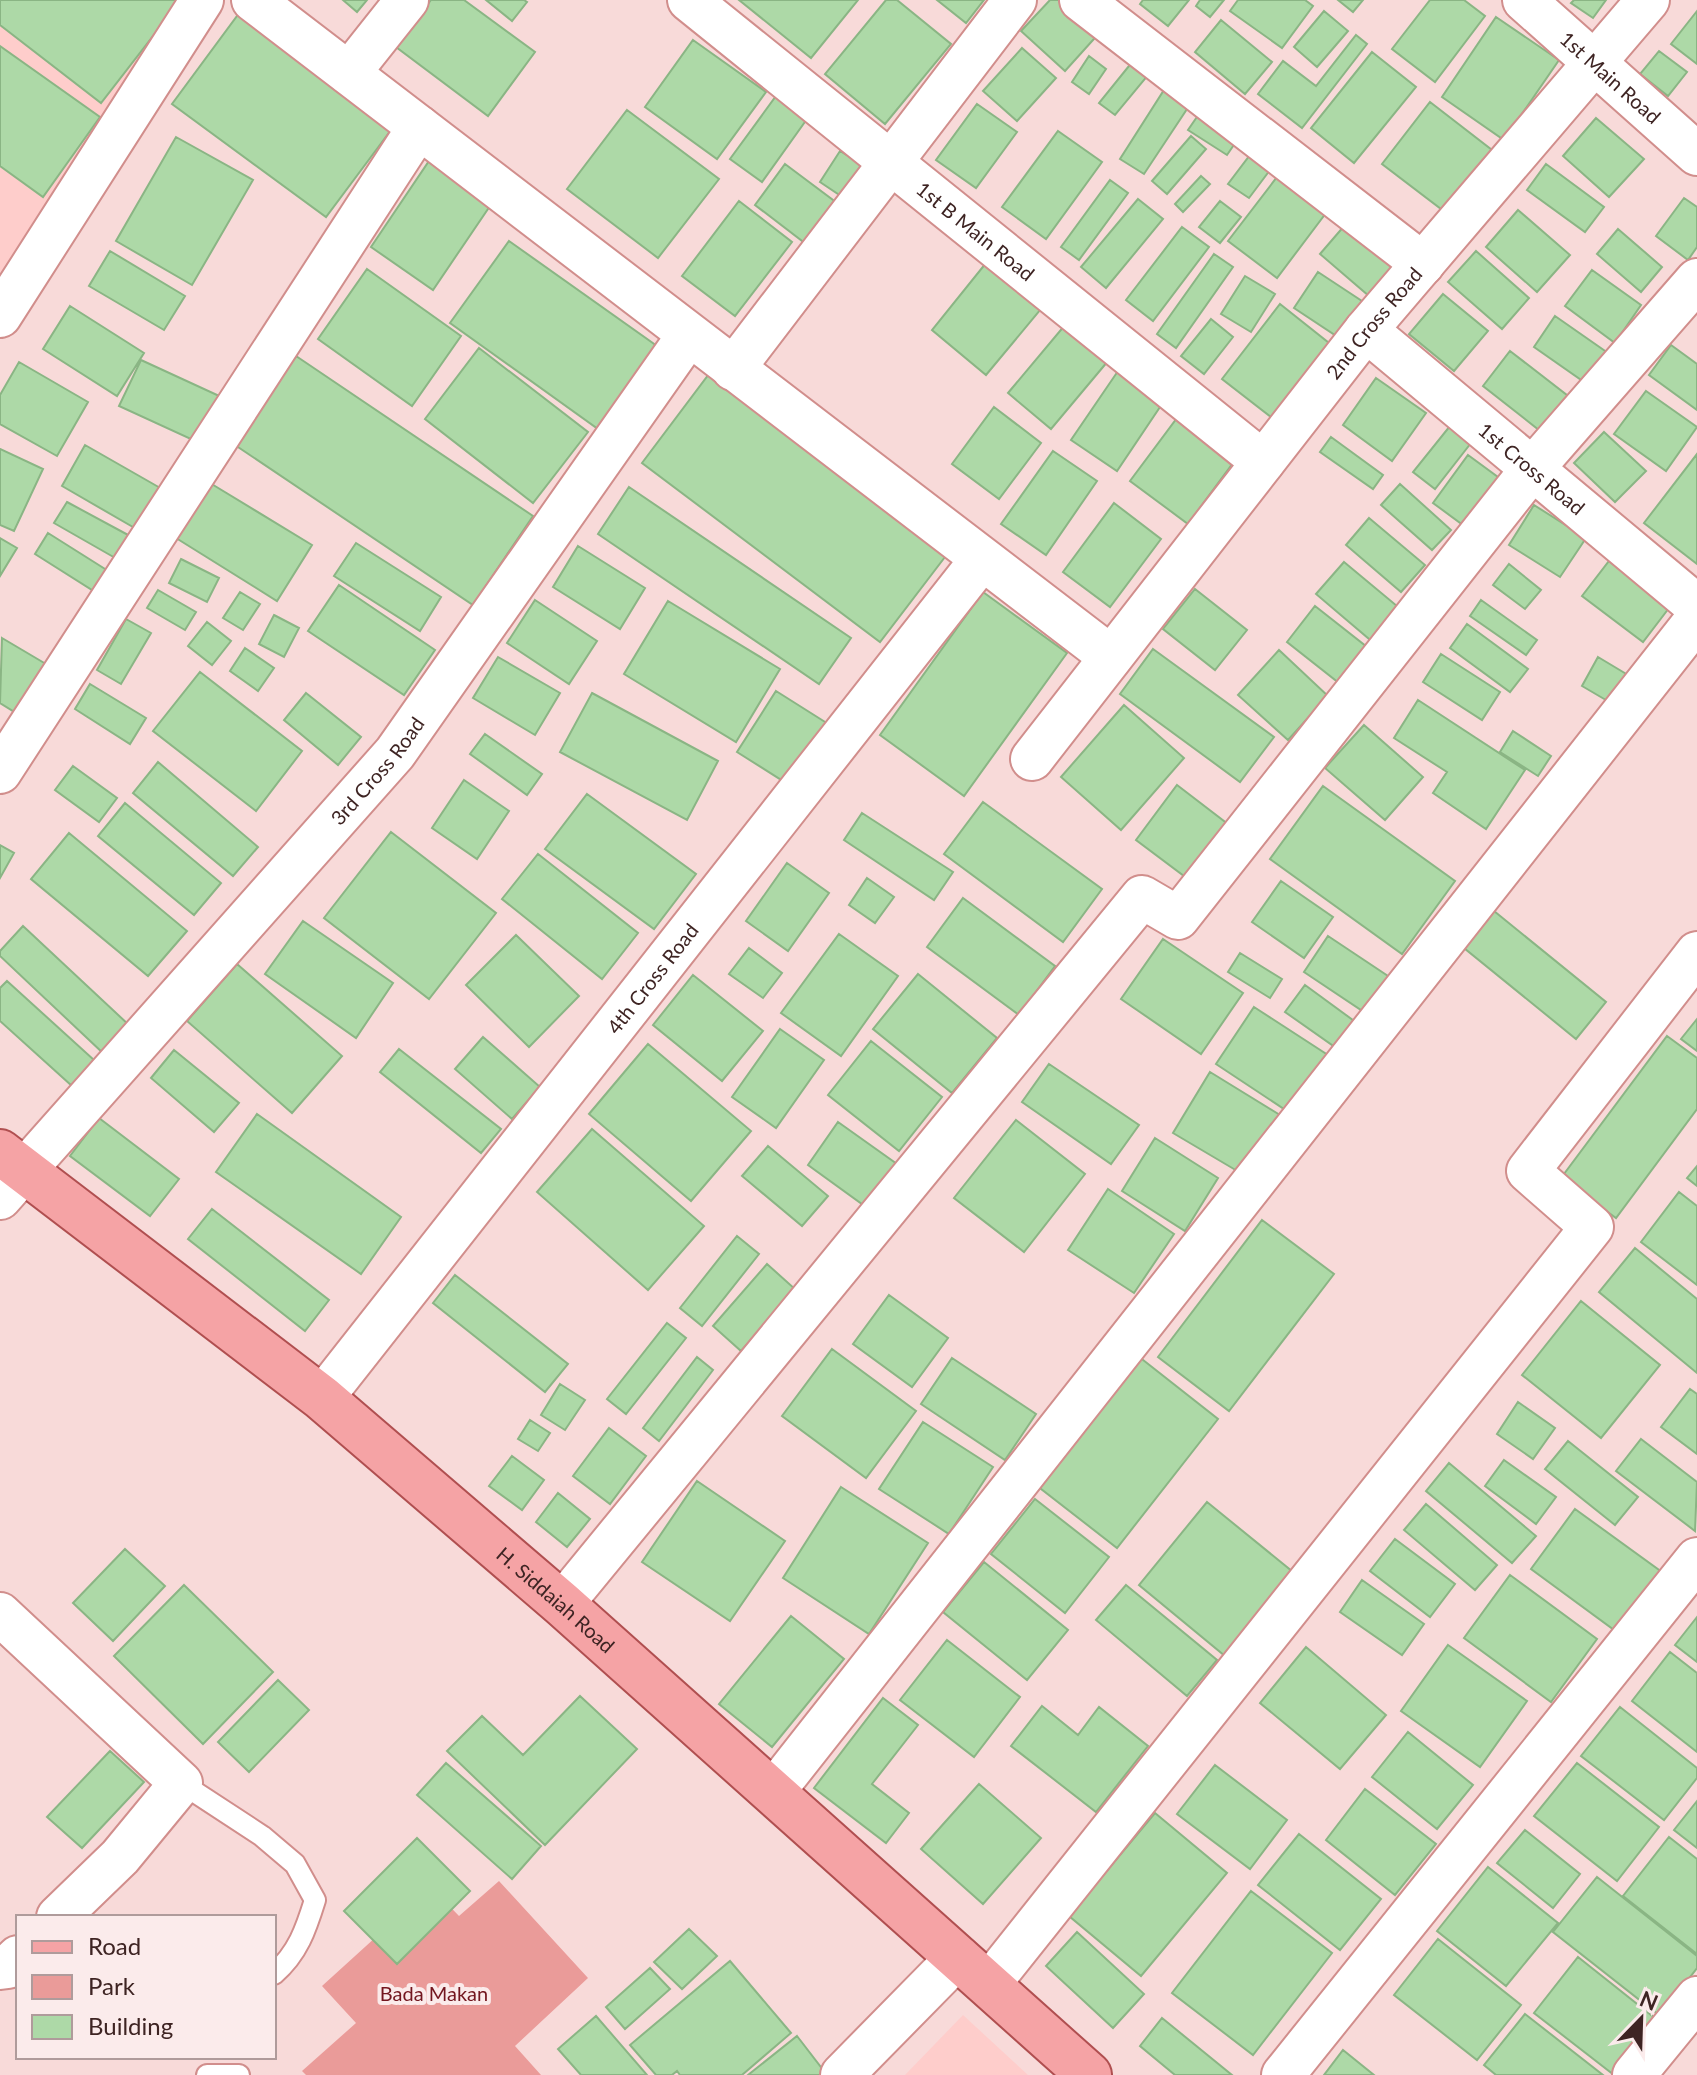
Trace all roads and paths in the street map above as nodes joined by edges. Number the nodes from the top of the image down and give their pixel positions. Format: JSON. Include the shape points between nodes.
{"nodes":[{"id":1,"x":202,"y":0,"type":"edge"},
{"id":2,"x":253,"y":0,"type":"edge"},
{"id":3,"x":407,"y":0,"type":"edge"},
{"id":4,"x":689,"y":0,"type":"edge"},
{"id":5,"x":1015,"y":0,"type":"edge"},
{"id":6,"x":1081,"y":0,"type":"edge"},
{"id":7,"x":1524,"y":0,"type":"edge"},
{"id":8,"x":1648,"y":0,"type":"edge"},
{"id":9,"x":1595,"y":63,"type":"junction"},
{"id":10,"x":349,"y":73,"type":"junction"},
{"id":11,"x":419,"y":127,"type":"junction"},
{"id":12,"x":1697,"y":154,"type":"edge"},
{"id":13,"x":891,"y":160,"type":"junction"},
{"id":14,"x":1423,"y":264,"type":"junction"},
{"id":15,"x":1697,"y":280,"type":"edge"},
{"id":16,"x":0,"y":316,"type":"edge"},
{"id":17,"x":1366,"y":330,"type":"junction"},
{"id":18,"x":688,"y":336,"type":"junction"},
{"id":19,"x":733,"y":369,"type":"junction"},
{"id":20,"x":1263,"y":462,"type":"junction"},
{"id":21,"x":1532,"y":469,"type":"junction"},
{"id":22,"x":982,"y":559,"type":"junction"},
{"id":23,"x":1697,"y":606,"type":"edge"},
{"id":24,"x":1697,"y":619,"type":"edge"},
{"id":25,"x":1111,"y":657,"type":"junction"},
{"id":26,"x":1032,"y":759,"type":"dead end"},
{"id":27,"x":0,"y":772,"type":"edge"},
{"id":28,"x":1697,"y":953,"type":"edge"},
{"id":29,"x":7,"y":1173,"type":"edge"},
{"id":30,"x":322,"y":1398,"type":"junction"},
{"id":31,"x":1697,"y":1559,"type":"edge"},
{"id":32,"x":562,"y":1604,"type":"junction"},
{"id":33,"x":0,"y":1614,"type":"edge"},
{"id":34,"x":181,"y":1783,"type":"junction"},
{"id":35,"x":773,"y":1792,"type":"junction"},
{"id":36,"x":60,"y":1915,"type":"edge"},
{"id":37,"x":973,"y":1970,"type":"junction"},
{"id":38,"x":276,"y":1972,"type":"edge"},
{"id":39,"x":1697,"y":1998,"type":"edge"},
{"id":40,"x":206,"y":2075,"type":"edge"},
{"id":41,"x":239,"y":2075,"type":"edge"},
{"id":42,"x":842,"y":2075,"type":"edge"},
{"id":43,"x":1089,"y":2075,"type":"edge"},
{"id":44,"x":1283,"y":2075,"type":"edge"},
{"id":45,"x":1634,"y":2075,"type":"edge"}],
"edges":[{"from":1,"to":16,"type":"street"},
{"from":2,"to":10,"type":"street"},
{"from":3,"to":10,"type":"street"},
{"from":4,"to":13,"type":"street","name":"1st B Main Road"},
{"from":5,"to":13,"type":"street"},
{"from":6,"to":14,"type":"street"},
{"from":7,"to":9,"type":"street","name":"1st Main Road"},
{"from":8,"to":9,"type":"street","name":"2nd Cross Road"},
{"from":9,"to":12,"type":"street","name":"1st Main Road"},
{"from":9,"to":14,"type":"street","name":"2nd Cross Road"},
{"from":10,"to":11,"type":"street"},
{"from":11,"to":18,"type":"street"},
{"from":11,"to":27,"type":"street"},
{"from":13,"to":19,"type":"street"},
{"from":13,"to":20,"type":"street","name":"1st B Main Road"},
{"from":14,"to":17,"type":"street","name":"2nd Cross Road"},
{"from":15,"to":21,"type":"street"},
{"from":17,"to":20,"type":"street","name":"2nd Cross Road"},
{"from":17,"to":21,"type":"street","name":"1st Cross Road"},
{"from":18,"to":19,"type":"street"},
{"from":18,"to":29,"type":"street","name":"3rd Cross Road","via":[[395,753]]},
{"from":19,"to":22,"type":"street"},
{"from":20,"to":25,"type":"street","name":"2nd Cross Road"},
{"from":21,"to":23,"type":"street","name":"1st Cross Road"},
{"from":21,"to":32,"type":"street","via":[[1178,918],[1142,897]]},
{"from":22,"to":25,"type":"street"},
{"from":22,"to":30,"type":"street","name":"4th Cross Road"},
{"from":24,"to":35,"type":"street"},
{"from":25,"to":26,"type":"street","name":"2nd Cross Road"},
{"from":28,"to":37,"type":"street","via":[[1528,1171],[1592,1227]]},
{"from":29,"to":30,"type":"main road","name":"H. Siddaiah Road"},
{"from":30,"to":32,"type":"main road","name":"H. Siddaiah Road"},
{"from":31,"to":44,"type":"street"},
{"from":32,"to":35,"type":"main road","name":"H. Siddaiah Road"},
{"from":33,"to":34,"type":"street"},
{"from":34,"to":36,"type":"street","via":[[120,1857]]},
{"from":34,"to":38,"type":"lane","via":[[295,1864],[315,1900],[303,1937]]},
{"from":35,"to":37,"type":"main road","name":"H. Siddaiah Road"},
{"from":37,"to":42,"type":"street"},
{"from":37,"to":43,"type":"main road","name":"H. Siddaiah Road"},
{"from":39,"to":45,"type":"street"},
{"from":40,"to":41,"type":"lane"}]}
